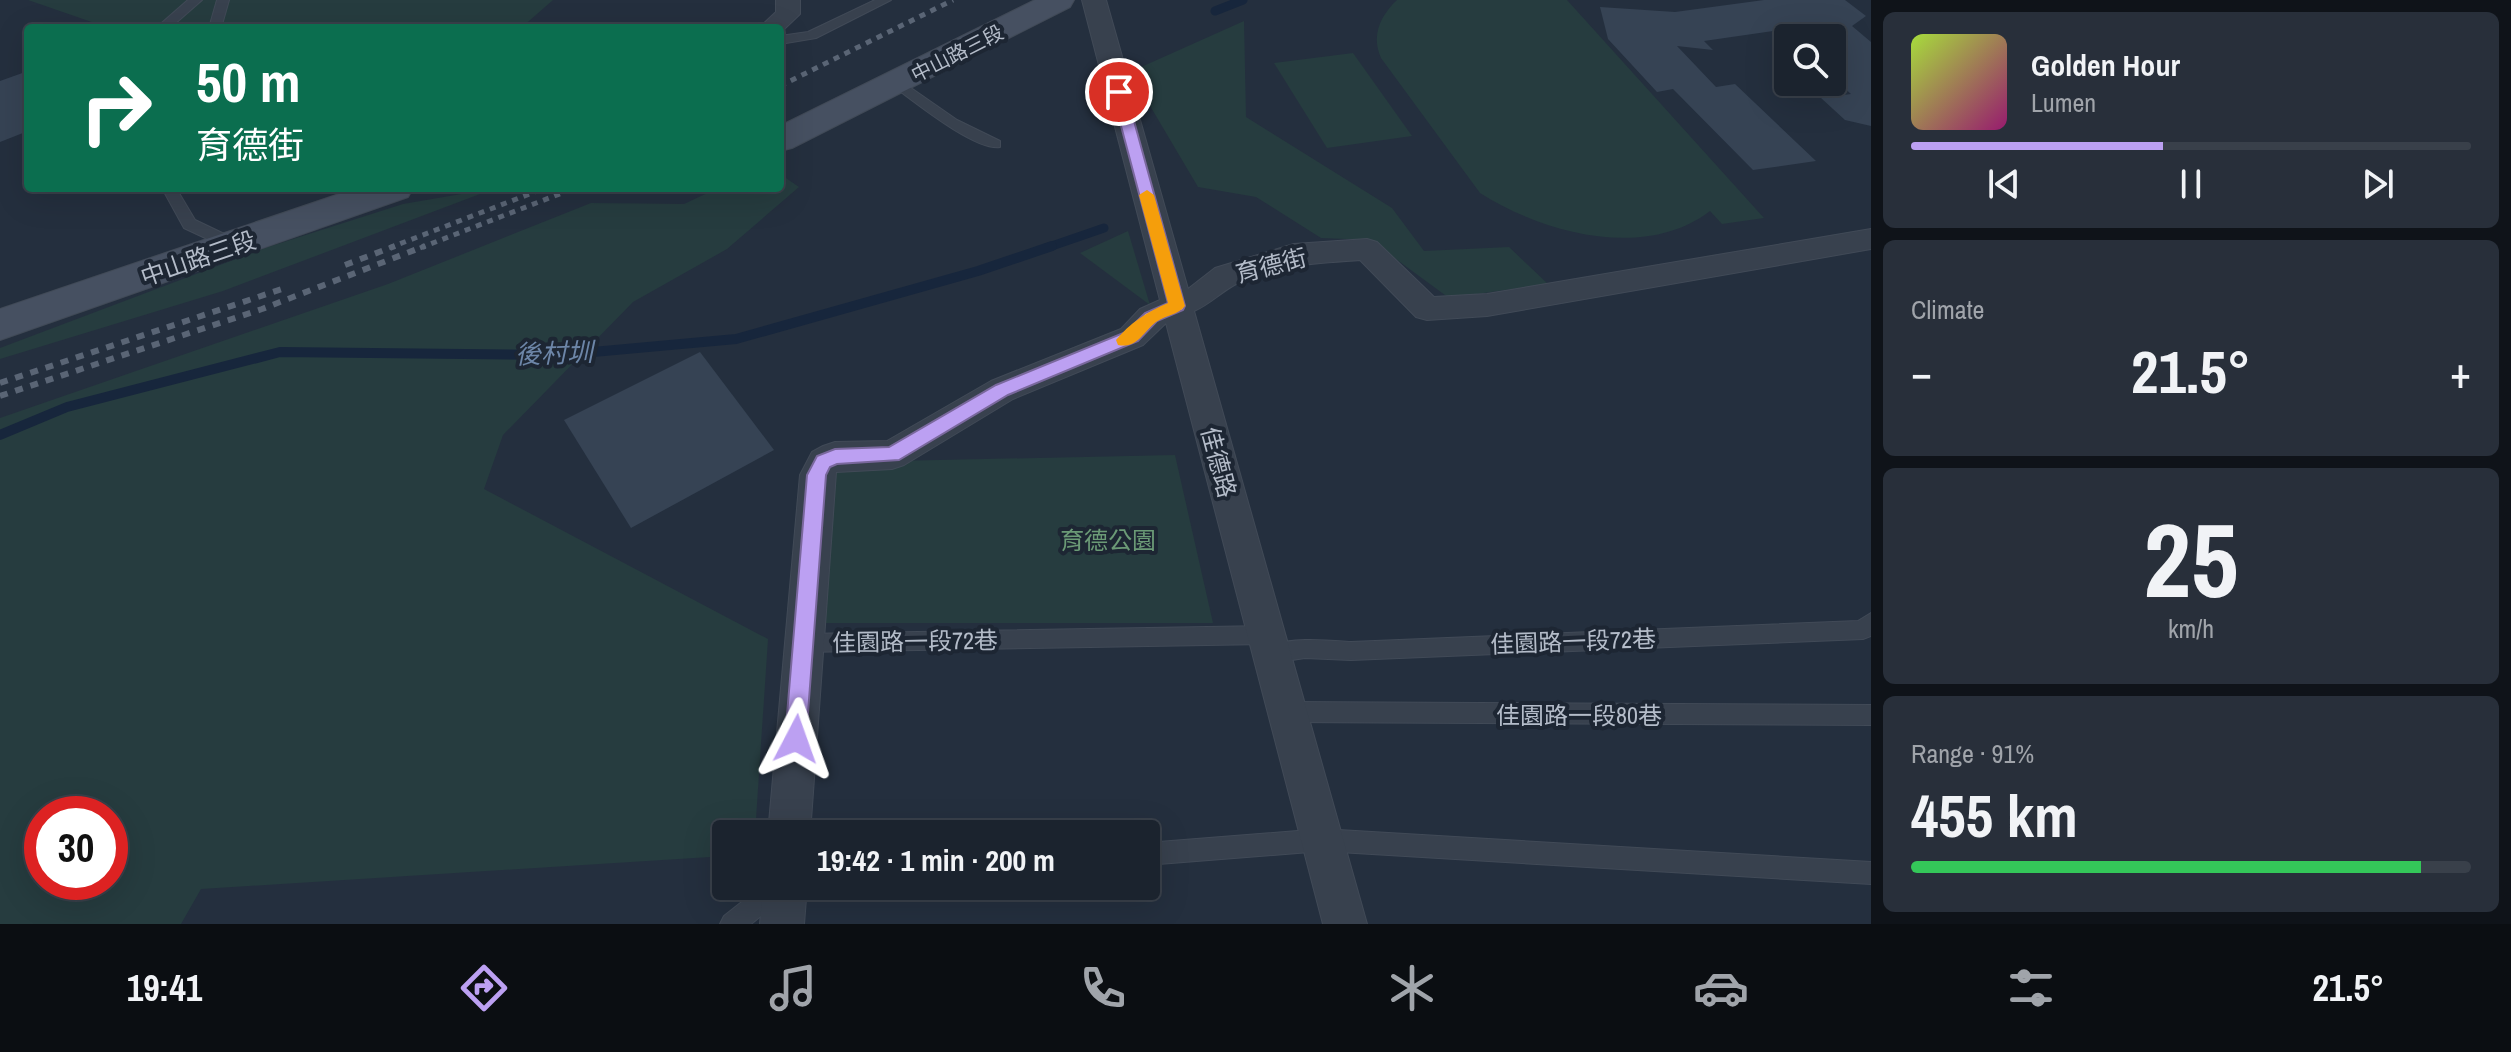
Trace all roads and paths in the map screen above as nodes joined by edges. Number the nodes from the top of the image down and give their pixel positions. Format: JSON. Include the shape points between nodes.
{"nodes":[{"id":1,"x":196,"y":0,"type":"edge"},
{"id":2,"x":223,"y":0,"type":"edge"},
{"id":3,"x":788,"y":0,"type":"edge"},
{"id":4,"x":885,"y":0,"type":"edge"},
{"id":5,"x":1059,"y":0,"type":"edge"},
{"id":6,"x":1094,"y":0,"type":"edge"},
{"id":7,"x":167,"y":24,"type":"edge"},
{"id":8,"x":216,"y":24,"type":"edge"},
{"id":9,"x":776,"y":24,"type":"edge"},
{"id":10,"x":784,"y":39,"type":"edge"},
{"id":11,"x":898,"y":83,"type":"junction"},
{"id":12,"x":784,"y":138,"type":"edge"},
{"id":13,"x":995,"y":144,"type":"dead end"},
{"id":14,"x":171,"y":192,"type":"edge"},
{"id":15,"x":384,"y":192,"type":"edge"},
{"id":16,"x":1871,"y":239,"type":"edge"},
{"id":17,"x":236,"y":246,"type":"junction"},
{"id":18,"x":1177,"y":306,"type":"junction"},
{"id":19,"x":0,"y":325,"type":"edge"},
{"id":20,"x":1871,"y":622,"type":"edge"},
{"id":21,"x":803,"y":643,"type":"junction"},
{"id":22,"x":1269,"y":645,"type":"junction"},
{"id":23,"x":1287,"y":712,"type":"junction"},
{"id":24,"x":1871,"y":715,"type":"edge"},
{"id":25,"x":790,"y":820,"type":"edge"},
{"id":26,"x":1322,"y":840,"type":"junction"},
{"id":27,"x":1160,"y":853,"type":"edge"},
{"id":28,"x":1871,"y":873,"type":"edge"},
{"id":29,"x":764,"y":900,"type":"edge"},
{"id":30,"x":782,"y":900,"type":"edge"},
{"id":31,"x":732,"y":924,"type":"edge"},
{"id":32,"x":782,"y":924,"type":"edge"},
{"id":33,"x":1345,"y":924,"type":"edge"}],
"edges":[{"from":1,"to":7,"type":"lane"},
{"from":2,"to":8,"type":"lane"},
{"from":3,"to":9,"type":"street","via":[[788,14]]},
{"from":4,"to":10,"type":"lane","via":[[811,35]]},
{"from":5,"to":11,"type":"main road","name":"中山路三段"},
{"from":6,"to":18,"type":"street","name":"佳德路"},
{"from":11,"to":12,"type":"main road","name":"中山路三段"},
{"from":11,"to":13,"type":"lane","via":[[952,123]]},
{"from":14,"to":17,"type":"lane","via":[[189,224]]},
{"from":15,"to":17,"type":"main road","name":"中山路三段"},
{"from":16,"to":18,"type":"street","name":"育德街","via":[[1487,305],[1427,309],[1367,249],[1294,255],[1226,276]]},
{"from":17,"to":19,"type":"main road","name":"中山路三段"},
{"from":18,"to":21,"type":"street","name":"育德街","via":[[1151,317],[1132,337],[1002,390],[892,455],[835,456],[824,462],[817,475]]},
{"from":18,"to":22,"type":"street","name":"佳德路"},
{"from":20,"to":22,"type":"lane","name":"佳園路一段72巷","via":[[1863,630],[1351,651]]},
{"from":21,"to":22,"type":"lane","name":"佳園路一段72巷"},
{"from":21,"to":25,"type":"street","name":"育德街"},
{"from":22,"to":23,"type":"street","name":"佳德路"},
{"from":23,"to":24,"type":"lane","name":"佳園路一段80巷"},
{"from":23,"to":26,"type":"street","name":"佳德路"},
{"from":26,"to":27,"type":"lane"},
{"from":26,"to":28,"type":"lane"},
{"from":26,"to":33,"type":"street","name":"佳德路"},
{"from":29,"to":31,"type":"lane"},
{"from":30,"to":32,"type":"street"}]}
